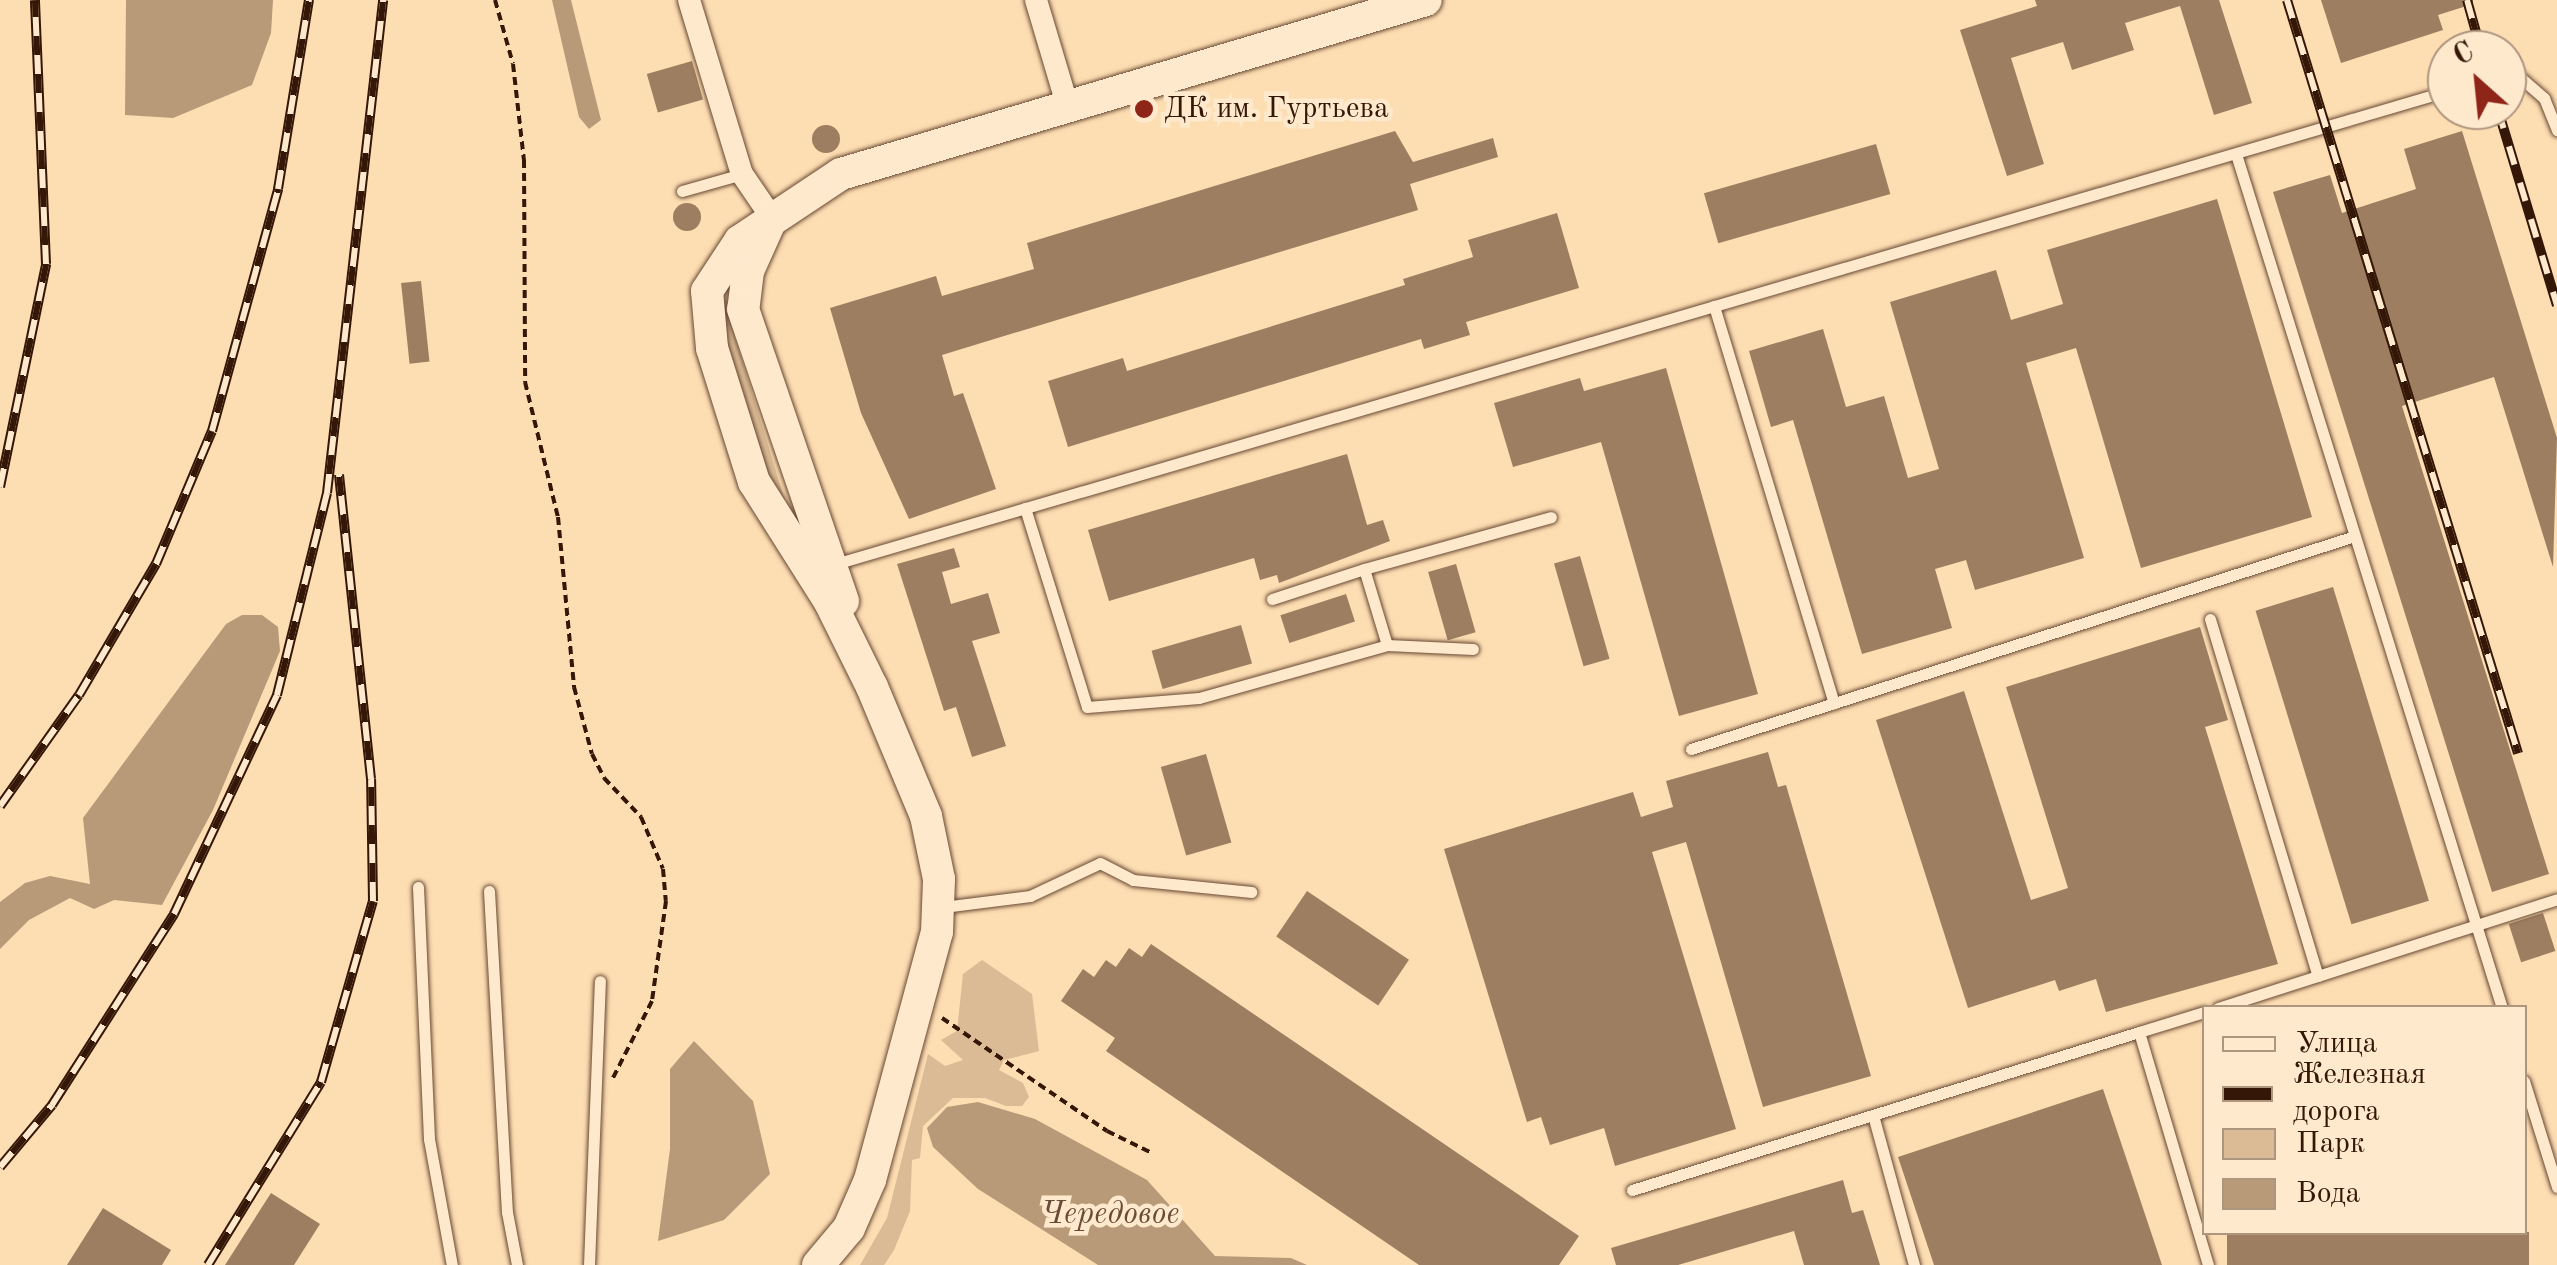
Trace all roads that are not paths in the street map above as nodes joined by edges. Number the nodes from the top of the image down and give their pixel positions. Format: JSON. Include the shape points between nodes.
{"nodes":[{"id":1,"x":689,"y":0,"type":"edge"},
{"id":2,"x":1036,"y":0,"type":"edge"},
{"id":3,"x":1426,"y":0,"type":"edge"},
{"id":4,"x":2527,"y":83,"type":"edge"},
{"id":5,"x":2427,"y":98,"type":"edge"},
{"id":6,"x":1067,"y":104,"type":"junction"},
{"id":7,"x":2557,"y":130,"type":"edge"},
{"id":8,"x":2236,"y":154,"type":"junction"},
{"id":9,"x":742,"y":174,"type":"junction"},
{"id":10,"x":682,"y":192,"type":"dead end"},
{"id":11,"x":772,"y":218,"type":"junction"},
{"id":12,"x":1714,"y":306,"type":"junction"},
{"id":13,"x":1025,"y":508,"type":"junction"},
{"id":14,"x":1551,"y":517,"type":"dead end"},
{"id":15,"x":2355,"y":536,"type":"junction"},
{"id":16,"x":831,"y":565,"type":"junction"},
{"id":17,"x":1364,"y":569,"type":"junction"},
{"id":18,"x":1272,"y":599,"type":"dead end"},
{"id":19,"x":2210,"y":618,"type":"dead end"},
{"id":20,"x":1388,"y":646,"type":"junction"},
{"id":21,"x":1473,"y":649,"type":"dead end"},
{"id":22,"x":872,"y":687,"type":"junction"},
{"id":23,"x":1834,"y":703,"type":"junction"},
{"id":24,"x":1691,"y":749,"type":"dead end"},
{"id":25,"x":418,"y":887,"type":"dead end"},
{"id":26,"x":489,"y":890,"type":"dead end"},
{"id":27,"x":1251,"y":892,"type":"dead end"},
{"id":28,"x":2557,"y":899,"type":"edge"},
{"id":29,"x":938,"y":908,"type":"junction"},
{"id":30,"x":2477,"y":926,"type":"junction"},
{"id":31,"x":2318,"y":976,"type":"junction"},
{"id":32,"x":600,"y":981,"type":"dead end"},
{"id":33,"x":2227,"y":1005,"type":"edge"},
{"id":34,"x":2501,"y":1005,"type":"edge"},
{"id":35,"x":2202,"y":1013,"type":"edge"},
{"id":36,"x":2139,"y":1032,"type":"junction"},
{"id":37,"x":2527,"y":1091,"type":"edge"},
{"id":38,"x":1873,"y":1115,"type":"junction"},
{"id":39,"x":2557,"y":1187,"type":"edge"},
{"id":40,"x":1632,"y":1190,"type":"dead end"},
{"id":41,"x":452,"y":1265,"type":"edge"},
{"id":42,"x":517,"y":1265,"type":"edge"},
{"id":43,"x":589,"y":1265,"type":"edge"},
{"id":44,"x":818,"y":1265,"type":"edge"},
{"id":45,"x":1914,"y":1265,"type":"edge"},
{"id":46,"x":2208,"y":1265,"type":"edge"}],
"edges":[{"from":1,"to":9,"type":"street"},
{"from":2,"to":6,"type":"street"},
{"from":3,"to":6,"type":"main road"},
{"from":4,"to":7,"type":"lane","via":[[2544,98]]},
{"from":5,"to":8,"type":"lane"},
{"from":6,"to":11,"type":"main road","via":[[841,174]]},
{"from":8,"to":12,"type":"lane"},
{"from":8,"to":15,"type":"lane"},
{"from":9,"to":10,"type":"lane"},
{"from":9,"to":11,"type":"street"},
{"from":11,"to":16,"type":"main road","via":[[748,271],[743,309]]},
{"from":11,"to":22,"type":"main road","via":[[718,270],[704,312],[754,482],[830,602]]},
{"from":12,"to":13,"type":"lane"},
{"from":12,"to":23,"type":"lane"},
{"from":13,"to":16,"type":"lane"},
{"from":13,"to":20,"type":"lane","via":[[1087,707],[1198,698]]},
{"from":14,"to":17,"type":"lane"},
{"from":15,"to":23,"type":"lane"},
{"from":15,"to":30,"type":"lane"},
{"from":16,"to":22,"type":"main road"},
{"from":17,"to":18,"type":"lane"},
{"from":17,"to":20,"type":"lane"},
{"from":19,"to":31,"type":"lane"},
{"from":20,"to":21,"type":"lane"},
{"from":22,"to":29,"type":"main road","via":[[926,816]]},
{"from":23,"to":24,"type":"lane"},
{"from":25,"to":41,"type":"lane","via":[[429,1138]]},
{"from":26,"to":42,"type":"lane","via":[[507,1212]]},
{"from":27,"to":29,"type":"lane","via":[[1133,880],[1100,863],[1030,896]]},
{"from":28,"to":30,"type":"lane"},
{"from":29,"to":44,"type":"main road","via":[[870,1180],[849,1228]]},
{"from":30,"to":31,"type":"lane"},
{"from":30,"to":34,"type":"lane"},
{"from":31,"to":33,"type":"lane"},
{"from":32,"to":43,"type":"lane"},
{"from":35,"to":36,"type":"lane"},
{"from":36,"to":38,"type":"lane"},
{"from":36,"to":46,"type":"lane"},
{"from":37,"to":39,"type":"lane"},
{"from":38,"to":40,"type":"lane"},
{"from":38,"to":45,"type":"lane"}]}
